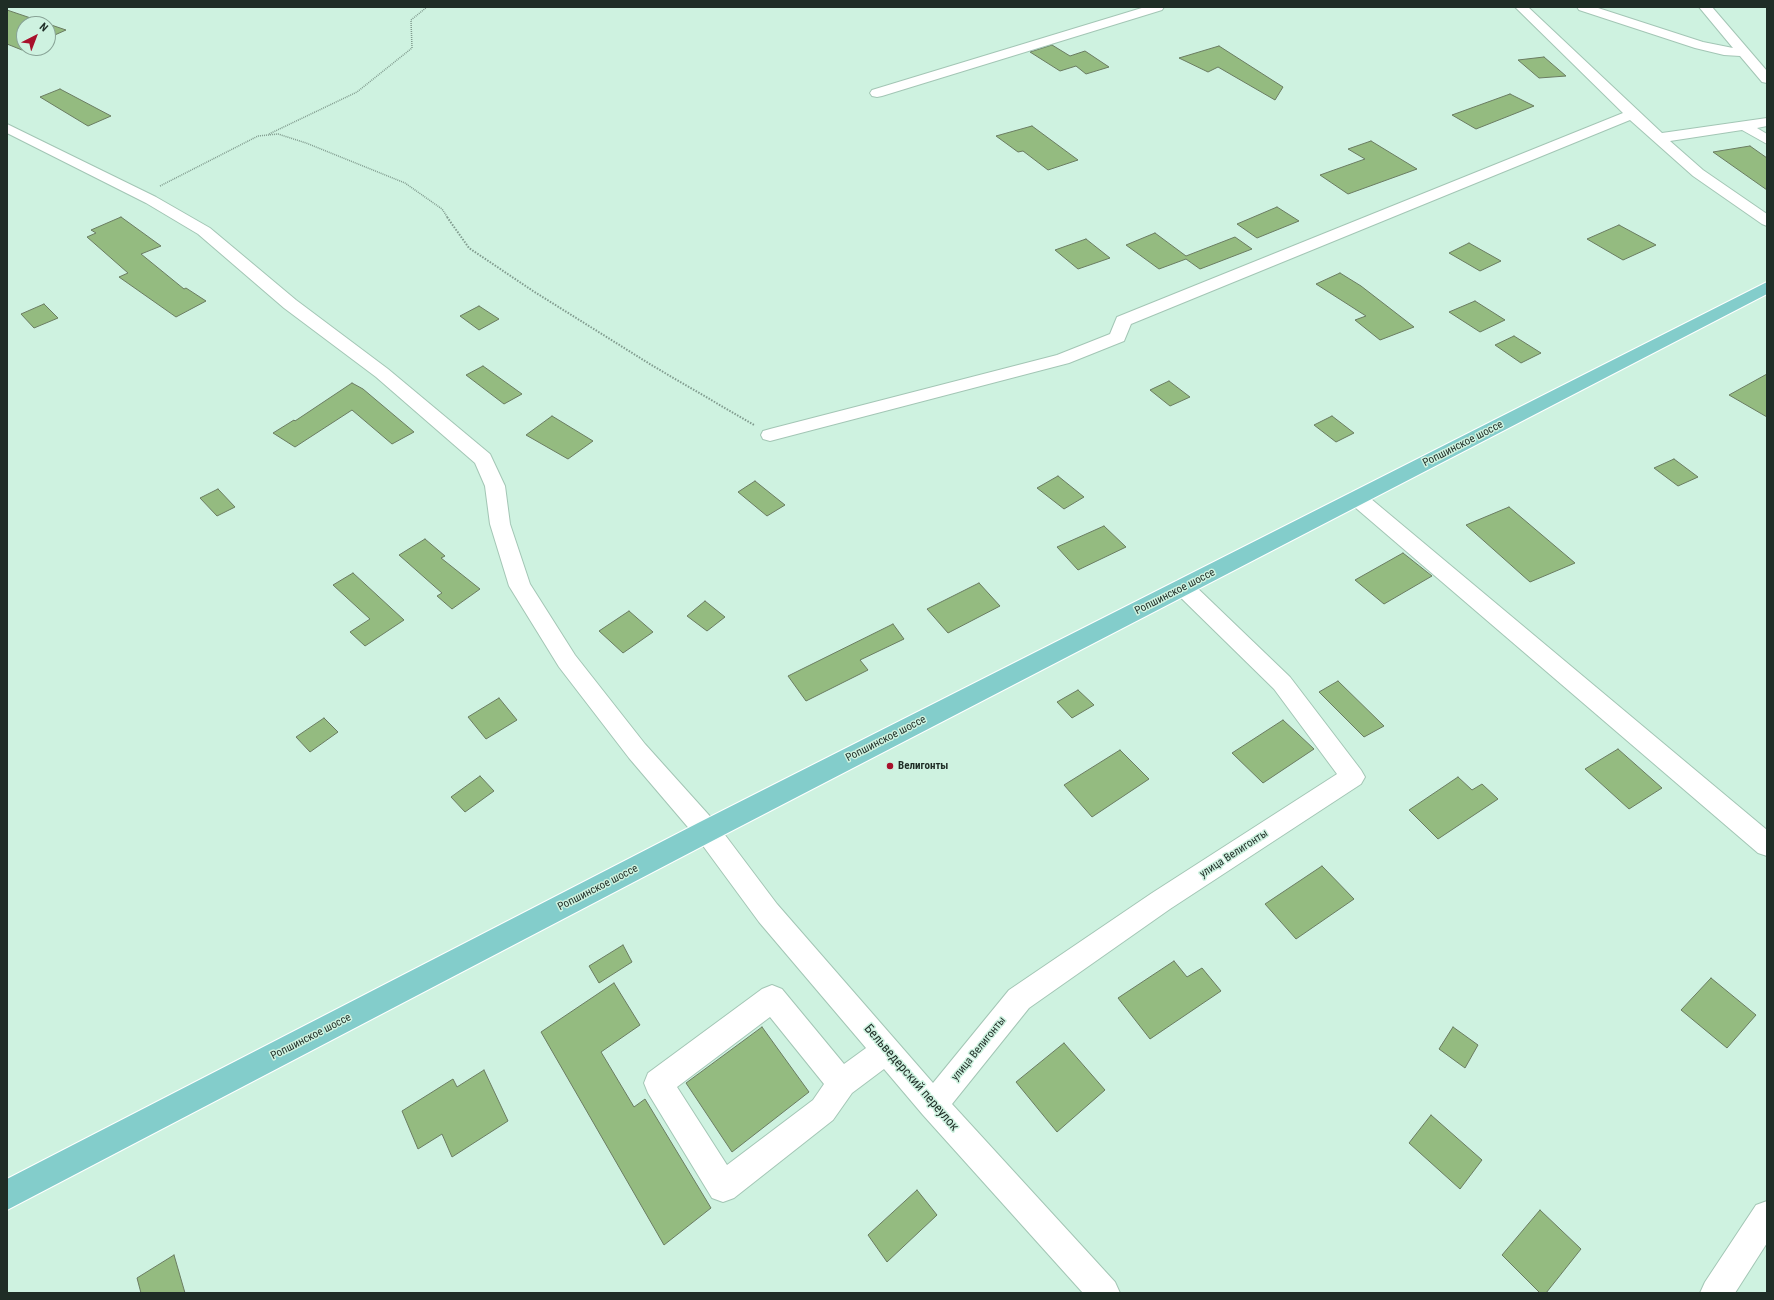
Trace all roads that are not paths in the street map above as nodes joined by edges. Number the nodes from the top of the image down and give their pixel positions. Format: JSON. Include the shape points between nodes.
{"nodes":[{"id":1,"x":1158,"y":7,"type":"edge"},
{"id":2,"x":1521,"y":7,"type":"edge"},
{"id":3,"x":1583,"y":7,"type":"edge"},
{"id":4,"x":1705,"y":7,"type":"edge"},
{"id":5,"x":1742,"y":52,"type":"junction"},
{"id":6,"x":1767,"y":79,"type":"edge"},
{"id":7,"x":877,"y":93,"type":"dead end"},
{"id":8,"x":1632,"y":114,"type":"junction"},
{"id":9,"x":1767,"y":122,"type":"edge"},
{"id":10,"x":1745,"y":126,"type":"junction"},
{"id":11,"x":7,"y":128,"type":"edge"},
{"id":12,"x":1659,"y":138,"type":"junction"},
{"id":13,"x":1767,"y":140,"type":"edge"},
{"id":14,"x":1767,"y":221,"type":"edge"},
{"id":15,"x":1767,"y":287,"type":"edge"},
{"id":16,"x":770,"y":435,"type":"road end"},
{"id":17,"x":1357,"y":498,"type":"junction"},
{"id":18,"x":1183,"y":587,"type":"junction"},
{"id":19,"x":707,"y":831,"type":"junction"},
{"id":20,"x":1767,"y":845,"type":"edge"},
{"id":21,"x":886,"y":1050,"type":"junction"},
{"id":22,"x":842,"y":1083,"type":"junction"},
{"id":23,"x":933,"y":1105,"type":"junction"},
{"id":24,"x":7,"y":1195,"type":"edge"},
{"id":25,"x":1767,"y":1216,"type":"edge"},
{"id":26,"x":1104,"y":1293,"type":"edge"},
{"id":27,"x":1716,"y":1293,"type":"edge"}],
"edges":[{"from":1,"to":7,"type":"street"},
{"from":2,"to":8,"type":"street"},
{"from":3,"to":5,"type":"street","via":[[1699,45]]},
{"from":4,"to":5,"type":"street"},
{"from":5,"to":6,"type":"street"},
{"from":8,"to":12,"type":"street"},
{"from":8,"to":16,"type":"street","via":[[1123,321],[1118,337],[1063,359]]},
{"from":9,"to":10,"type":"street"},
{"from":10,"to":12,"type":"street"},
{"from":10,"to":13,"type":"street"},
{"from":11,"to":19,"type":"street","name":"Бельведерский переулок","via":[[151,200],[204,231],[290,304],[382,373],[483,459],[495,486],[500,524],[520,586],[567,661],[637,751]]},
{"from":12,"to":14,"type":"street","via":[[1698,173]]},
{"from":15,"to":17,"type":"main road","name":"Ропшинское шоссе"},
{"from":17,"to":18,"type":"main road","name":"Ропшинское шоссе"},
{"from":17,"to":20,"type":"street"},
{"from":18,"to":19,"type":"main road","name":"Ропшинское шоссе"},
{"from":18,"to":23,"type":"street","name":"улица Велигонты","via":[[1282,683],[1353,777],[1161,901],[1019,1000]]},
{"from":19,"to":21,"type":"street","name":"Бельведерский переулок","via":[[768,913]]},
{"from":19,"to":24,"type":"main road","name":"Ропшинское шоссе"},
{"from":21,"to":22,"type":"street"},
{"from":21,"to":23,"type":"street","name":"Бельведерский переулок"},
{"from":22,"to":22,"type":"street","via":[[823,1110],[723,1187],[658,1083],[772,998]]},
{"from":23,"to":26,"type":"street","name":"Бельведерский переулок"},
{"from":25,"to":27,"type":"street"}]}
